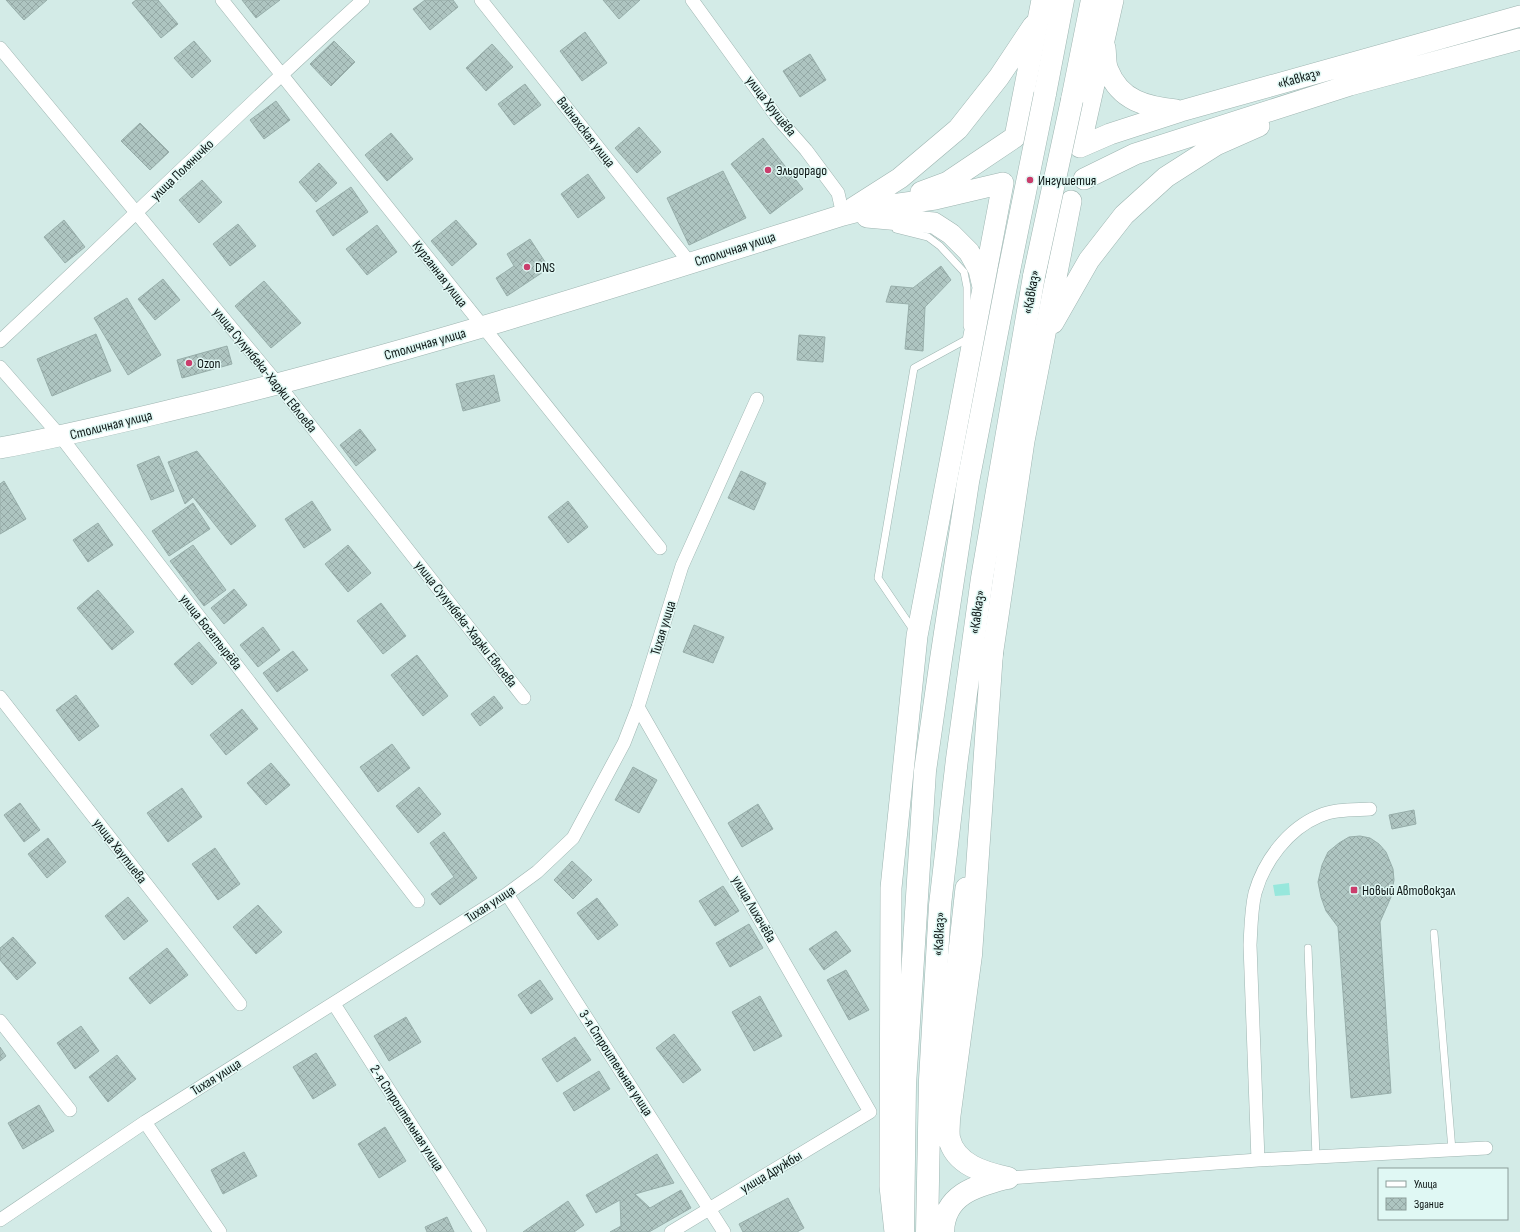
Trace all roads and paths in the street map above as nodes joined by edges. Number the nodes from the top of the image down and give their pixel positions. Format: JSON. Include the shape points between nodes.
{"nodes":[{"id":1,"x":222,"y":0,"type":"edge"},
{"id":2,"x":363,"y":0,"type":"edge"},
{"id":3,"x":481,"y":0,"type":"edge"},
{"id":4,"x":692,"y":0,"type":"edge"},
{"id":5,"x":1064,"y":0,"type":"edge"},
{"id":6,"x":1092,"y":0,"type":"edge"},
{"id":7,"x":1113,"y":0,"type":"edge"},
{"id":8,"x":1040,"y":9,"type":"edge"},
{"id":9,"x":1520,"y":16,"type":"edge"},
{"id":10,"x":1104,"y":39,"type":"junction"},
{"id":11,"x":1520,"y":39,"type":"edge"},
{"id":12,"x":0,"y":48,"type":"edge"},
{"id":13,"x":281,"y":74,"type":"junction"},
{"id":14,"x":1350,"y":85,"type":"junction"},
{"id":15,"x":1181,"y":111,"type":"junction"},
{"id":16,"x":1015,"y":137,"type":"junction"},
{"id":17,"x":1080,"y":147,"type":"junction"},
{"id":18,"x":1084,"y":180,"type":"junction"},
{"id":19,"x":1003,"y":183,"type":"junction"},
{"id":20,"x":1071,"y":201,"type":"junction"},
{"id":21,"x":870,"y":208,"type":"junction"},
{"id":22,"x":137,"y":214,"type":"junction"},
{"id":23,"x":843,"y":215,"type":"junction"},
{"id":24,"x":690,"y":263,"type":"junction"},
{"id":25,"x":983,"y":291,"type":"junction"},
{"id":26,"x":482,"y":328,"type":"junction"},
{"id":27,"x":971,"y":336,"type":"junction"},
{"id":28,"x":0,"y":341,"type":"edge"},
{"id":29,"x":1042,"y":343,"type":"junction"},
{"id":30,"x":0,"y":367,"type":"edge"},
{"id":31,"x":278,"y":384,"type":"junction"},
{"id":32,"x":756,"y":399,"type":"dead end"},
{"id":33,"x":61,"y":437,"type":"junction"},
{"id":34,"x":0,"y":448,"type":"edge"},
{"id":35,"x":660,"y":548,"type":"dead end"},
{"id":36,"x":917,"y":636,"type":"junction"},
{"id":37,"x":992,"y":652,"type":"junction"},
{"id":38,"x":0,"y":697,"type":"edge"},
{"id":39,"x":524,"y":698,"type":"dead end"},
{"id":40,"x":638,"y":707,"type":"junction"},
{"id":41,"x":1370,"y":809,"type":"dead end"},
{"id":42,"x":507,"y":894,"type":"junction"},
{"id":43,"x":418,"y":901,"type":"dead end"},
{"id":44,"x":1434,"y":933,"type":"dead end"},
{"id":45,"x":1308,"y":948,"type":"dead end"},
{"id":46,"x":240,"y":1004,"type":"dead end"},
{"id":47,"x":334,"y":1004,"type":"junction"},
{"id":48,"x":0,"y":1021,"type":"edge"},
{"id":49,"x":70,"y":1110,"type":"dead end"},
{"id":50,"x":870,"y":1112,"type":"joint"},
{"id":51,"x":145,"y":1122,"type":"junction"},
{"id":52,"x":1486,"y":1148,"type":"dead end"},
{"id":53,"x":1452,"y":1150,"type":"junction"},
{"id":54,"x":1316,"y":1157,"type":"junction"},
{"id":55,"x":1258,"y":1160,"type":"junction"},
{"id":56,"x":1008,"y":1178,"type":"junction"},
{"id":57,"x":927,"y":1187,"type":"junction"},
{"id":58,"x":710,"y":1208,"type":"junction"},
{"id":59,"x":0,"y":1220,"type":"edge"},
{"id":60,"x":220,"y":1232,"type":"edge"},
{"id":61,"x":480,"y":1232,"type":"edge"},
{"id":62,"x":671,"y":1232,"type":"edge"},
{"id":63,"x":724,"y":1232,"type":"edge"},
{"id":64,"x":895,"y":1232,"type":"edge"},
{"id":65,"x":903,"y":1232,"type":"edge"},
{"id":66,"x":927,"y":1232,"type":"edge"},
{"id":67,"x":943,"y":1232,"type":"edge"}],
"edges":[{"from":1,"to":13,"type":"street","name":"Курганная улица"},
{"from":2,"to":13,"type":"street","name":"улица Поляничко"},
{"from":3,"to":24,"type":"street","name":"Вайнахская улица"},
{"from":4,"to":23,"type":"street","name":"улица Хрущёва","via":[[776,116],[806,150],[838,193]]},
{"from":5,"to":65,"type":"highway","name":"«Кавказ»","bridge":true,"via":[[968,482],[940,659],[926,771],[905,1085]]},
{"from":6,"to":57,"type":"highway","name":"«Кавказ»","bridge":true,"via":[[1034,276],[982,578],[940,905]]},
{"from":7,"to":10,"type":"main road"},
{"from":8,"to":16,"type":"main road"},
{"from":8,"to":23,"type":"main road","via":[[999,78],[958,129],[900,178]]},
{"from":9,"to":15,"type":"main road","name":"«Кавказ»"},
{"from":10,"to":15,"type":"main road","via":[[1108,69],[1118,88],[1132,100],[1151,107]]},
{"from":10,"to":17,"type":"main road"},
{"from":11,"to":14,"type":"main road","name":"«Кавказ»"},
{"from":12,"to":22,"type":"street","name":"улица Сулунбека-Хаджи Евлоева"},
{"from":13,"to":22,"type":"street","name":"улица Поляничко"},
{"from":13,"to":26,"type":"street","name":"Курганная улица"},
{"from":14,"to":18,"type":"main road","name":"«Кавказ»","via":[[1135,154]]},
{"from":14,"to":29,"type":"main road","via":[[1216,146],[1166,177],[1124,215],[1089,260]]},
{"from":15,"to":17,"type":"main road","name":"«Кавказ»","via":[[1110,134]]},
{"from":16,"to":17,"type":"main road","via":[[1029,129],[1045,126],[1061,130]]},
{"from":16,"to":19,"type":"main road","via":[[1002,158]]},
{"from":16,"to":21,"type":"main road","via":[[948,182]]},
{"from":17,"to":18,"type":"main road","via":[[1085,163]]},
{"from":18,"to":20,"type":"main road"},
{"from":19,"to":20,"type":"main road","via":[[1014,200],[1024,208],[1053,210]]},
{"from":19,"to":21,"type":"main road","via":[[935,199]]},
{"from":19,"to":25,"type":"main road"},
{"from":20,"to":29,"type":"main road"},
{"from":21,"to":23,"type":"main road"},
{"from":22,"to":28,"type":"street","name":"улица Поляничко"},
{"from":22,"to":31,"type":"street","name":"улица Сулунбека-Хаджи Евлоева"},
{"from":23,"to":24,"type":"main road","name":"Столичная улица"},
{"from":23,"to":25,"type":"main road","via":[[934,223],[951,234],[969,252],[980,270]]},
{"from":23,"to":27,"type":"lane","via":[[928,237],[940,246],[964,272]]},
{"from":24,"to":26,"type":"main road","name":"Столичная улица"},
{"from":25,"to":27,"type":"main road"},
{"from":26,"to":31,"type":"main road","name":"Столичная улица"},
{"from":26,"to":35,"type":"street","name":"Курганная улица"},
{"from":27,"to":36,"type":"main road"},
{"from":27,"to":36,"type":"lane","via":[[914,368],[878,578]]},
{"from":29,"to":37,"type":"main road","via":[[1024,441]]},
{"from":30,"to":33,"type":"street","name":"улица Богатырёва"},
{"from":31,"to":33,"type":"main road","name":"Столичная улица"},
{"from":31,"to":39,"type":"street","name":"улица Сулунбека-Хаджи Евлоева"},
{"from":32,"to":40,"type":"street","name":"Тихая улица","via":[[682,566]]},
{"from":33,"to":34,"type":"main road","name":"Столичная улица"},
{"from":33,"to":43,"type":"street","name":"улица Богатырёва"},
{"from":36,"to":64,"type":"main road","via":[[891,888],[890,1186]]},
{"from":37,"to":56,"type":"highway","via":[[971,955],[949,1119],[949,1138],[965,1162],[982,1172]]},
{"from":37,"to":57,"type":"main road","via":[[949,1041]]},
{"from":38,"to":46,"type":"street","name":"улица Хаутиева"},
{"from":40,"to":42,"type":"street","name":"Тихая улица","via":[[624,743],[573,838],[538,872]]},
{"from":40,"to":50,"type":"street","name":"улица Лихачёва"},
{"from":41,"to":55,"type":"street","via":[[1339,810],[1320,816],[1298,828],[1279,847],[1266,866],[1256,893],[1251,916],[1250,945]]},
{"from":42,"to":47,"type":"street","name":"Тихая улица"},
{"from":42,"to":58,"type":"street","name":"3-я Строительная улица"},
{"from":44,"to":53,"type":"lane"},
{"from":45,"to":54,"type":"lane"},
{"from":47,"to":51,"type":"street","name":"Тихая улица"},
{"from":47,"to":61,"type":"street","name":"2-я Строительная улица"},
{"from":48,"to":49,"type":"street"},
{"from":50,"to":58,"type":"street","name":"улица Дружбы"},
{"from":51,"to":59,"type":"street","name":"Тихая улица"},
{"from":51,"to":60,"type":"street"},
{"from":52,"to":53,"type":"street"},
{"from":53,"to":54,"type":"street"},
{"from":54,"to":55,"type":"street"},
{"from":55,"to":56,"type":"street"},
{"from":56,"to":67,"type":"highway","via":[[966,1191],[955,1200]]},
{"from":57,"to":66,"type":"highway","name":"«Кавказ»"},
{"from":58,"to":62,"type":"street","name":"улица Дружбы"},
{"from":58,"to":63,"type":"street","name":"3-я Строительная улица"}]}
